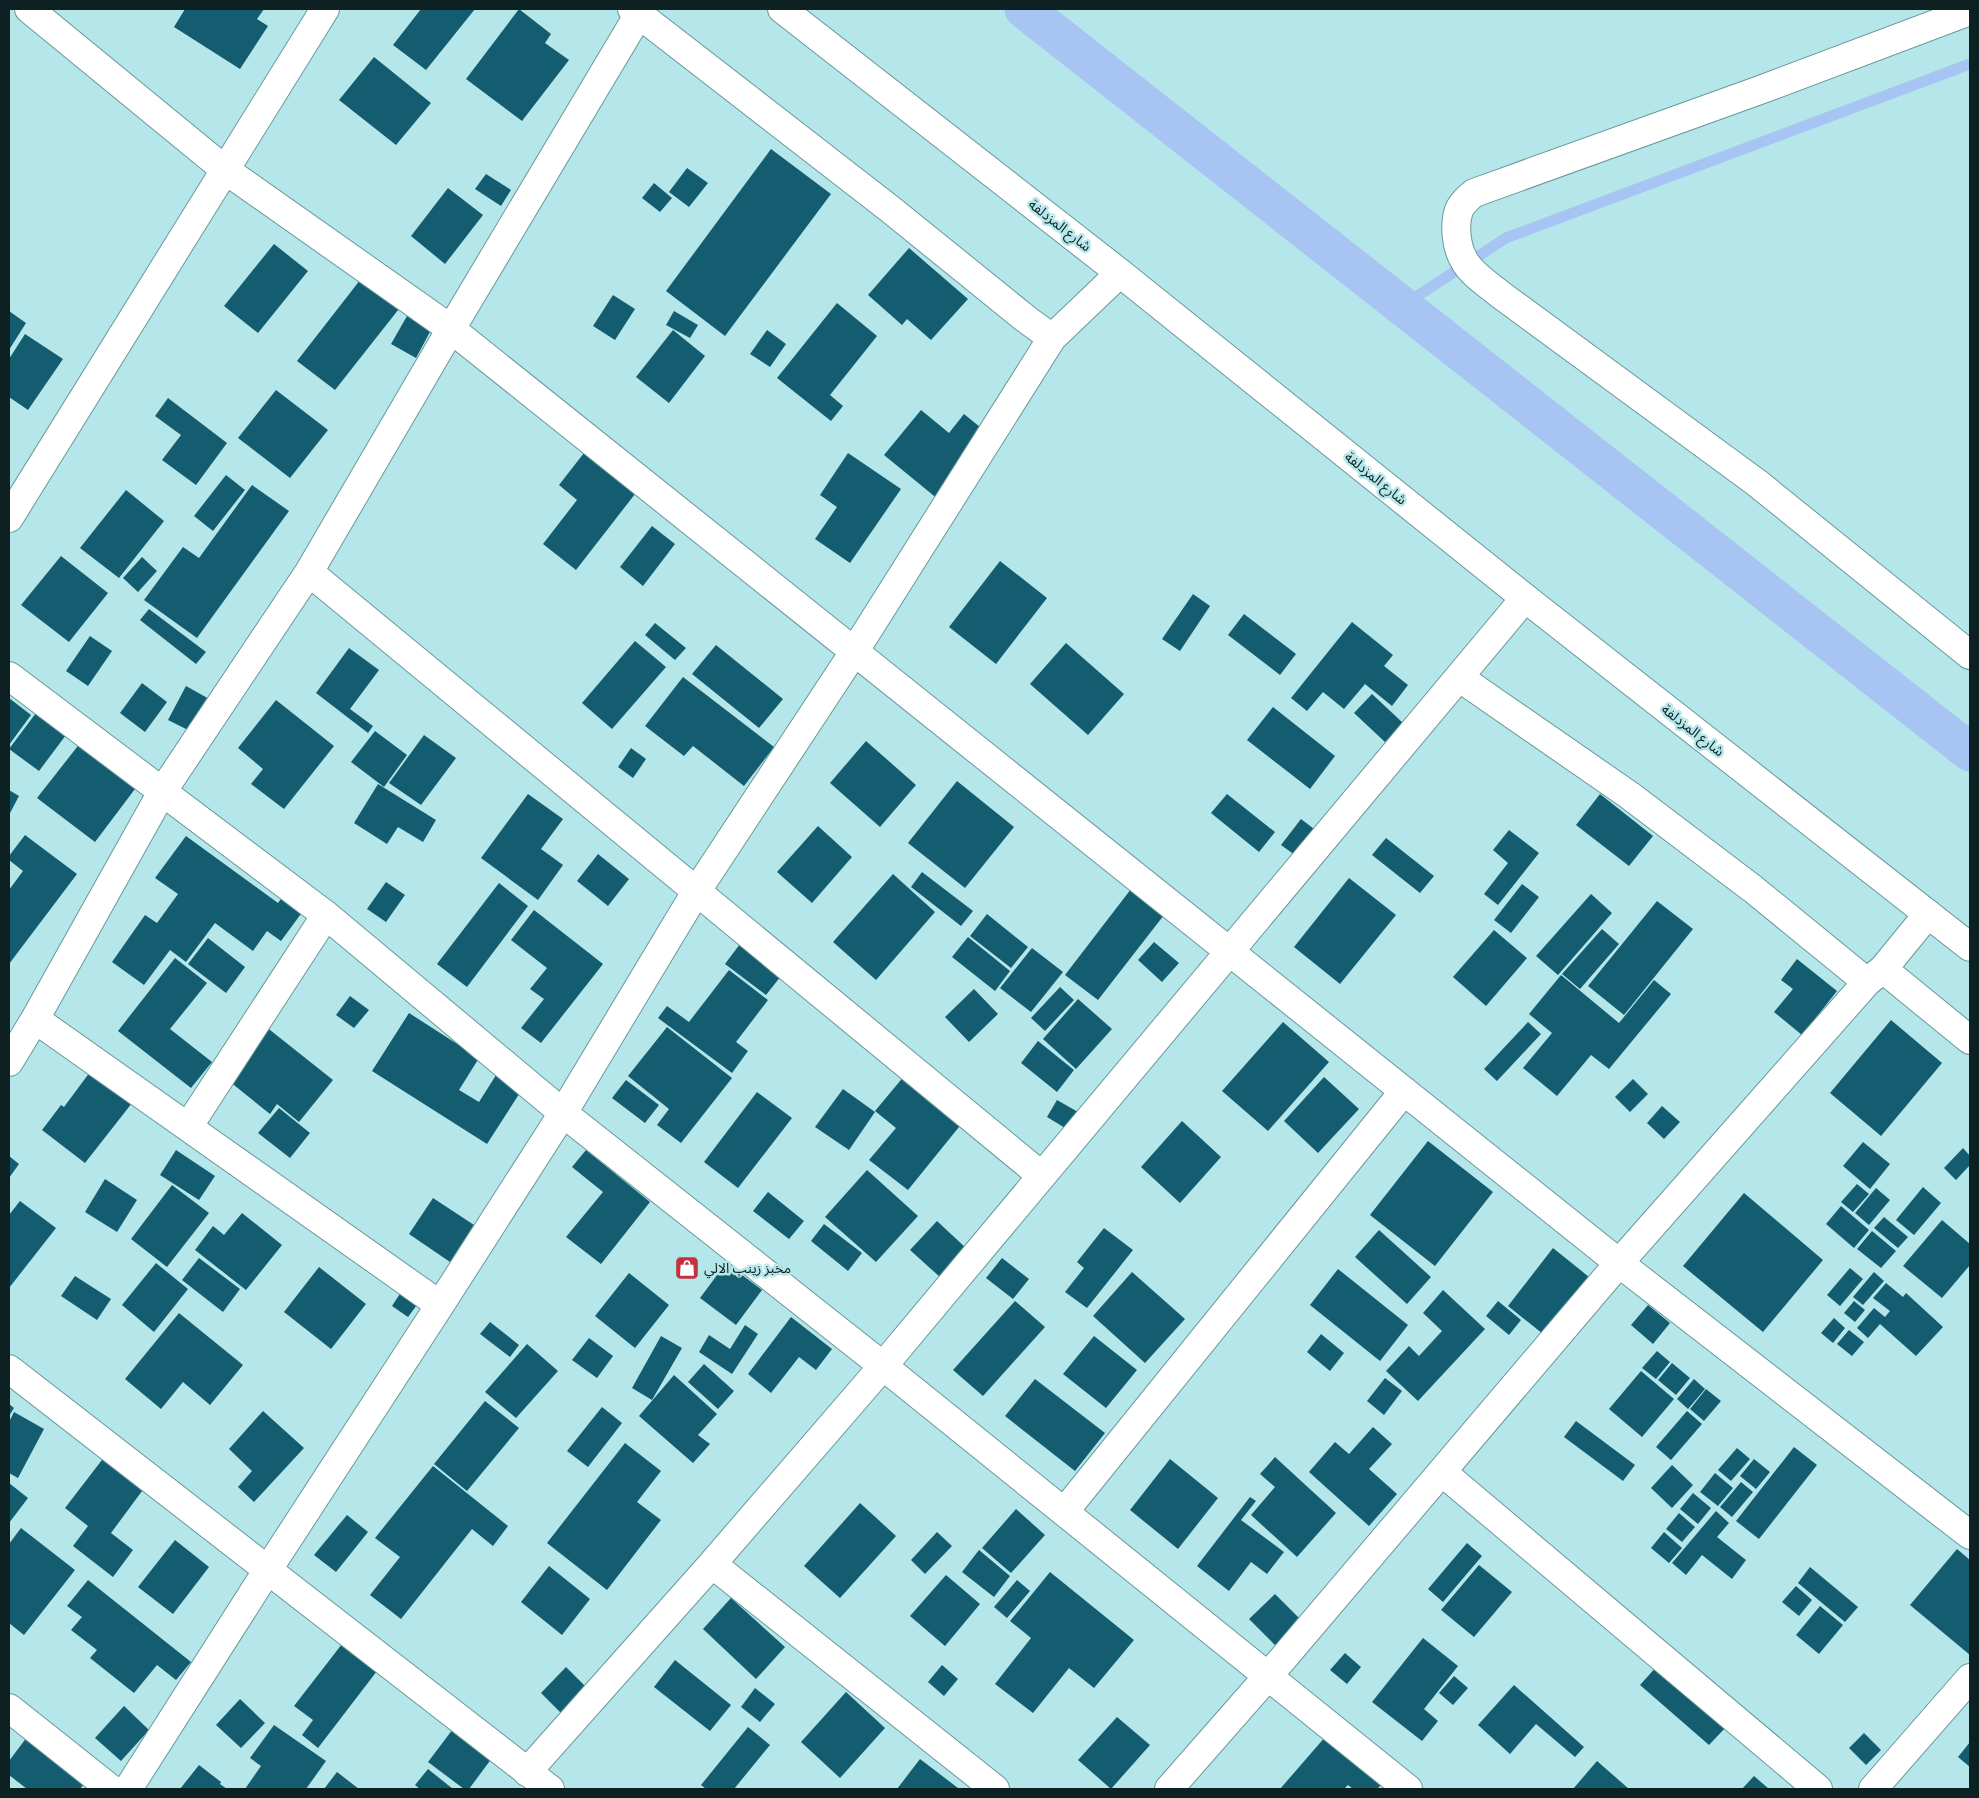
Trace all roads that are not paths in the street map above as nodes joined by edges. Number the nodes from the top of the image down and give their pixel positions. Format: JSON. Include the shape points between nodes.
{"nodes":[{"id":1,"x":13,"y":9,"type":"edge"},
{"id":2,"x":29,"y":9,"type":"edge"},
{"id":3,"x":324,"y":9,"type":"edge"},
{"id":4,"x":782,"y":9,"type":"edge"},
{"id":5,"x":636,"y":11,"type":"edge"},
{"id":6,"x":1970,"y":11,"type":"edge"},
{"id":7,"x":9,"y":15,"type":"edge"},
{"id":8,"x":224,"y":169,"type":"junction"},
{"id":9,"x":1120,"y":273,"type":"junction"},
{"id":10,"x":451,"y":329,"type":"junction"},
{"id":11,"x":1052,"y":338,"type":"junction"},
{"id":12,"x":9,"y":518,"type":"edge"},
{"id":13,"x":308,"y":572,"type":"junction"},
{"id":14,"x":1525,"y":598,"type":"junction"},
{"id":15,"x":854,"y":652,"type":"junction"},
{"id":16,"x":1970,"y":655,"type":"edge"},
{"id":17,"x":9,"y":676,"type":"edge"},
{"id":18,"x":1460,"y":678,"type":"junction"},
{"id":19,"x":162,"y":792,"type":"junction"},
{"id":20,"x":696,"y":892,"type":"junction"},
{"id":21,"x":1928,"y":914,"type":"junction"},
{"id":22,"x":326,"y":915,"type":"junction"},
{"id":23,"x":1970,"y":947,"type":"edge"},
{"id":24,"x":1230,"y":950,"type":"junction"},
{"id":25,"x":1875,"y":975,"type":"junction"},
{"id":26,"x":35,"y":1019,"type":"junction"},
{"id":27,"x":1970,"y":1040,"type":"edge"},
{"id":28,"x":9,"y":1062,"type":"edge"},
{"id":29,"x":1404,"y":1091,"type":"junction"},
{"id":30,"x":562,"y":1113,"type":"junction"},
{"id":31,"x":188,"y":1127,"type":"junction"},
{"id":32,"x":1042,"y":1176,"type":"junction"},
{"id":33,"x":1619,"y":1264,"type":"junction"},
{"id":34,"x":440,"y":1305,"type":"junction"},
{"id":35,"x":883,"y":1366,"type":"junction"},
{"id":36,"x":9,"y":1369,"type":"edge"},
{"id":37,"x":1442,"y":1472,"type":"junction"},
{"id":38,"x":1064,"y":1512,"type":"junction"},
{"id":39,"x":1970,"y":1535,"type":"edge"},
{"id":40,"x":712,"y":1564,"type":"junction"},
{"id":41,"x":267,"y":1571,"type":"junction"},
{"id":42,"x":1269,"y":1675,"type":"junction"},
{"id":43,"x":1970,"y":1678,"type":"edge"},
{"id":44,"x":9,"y":1708,"type":"edge"},
{"id":45,"x":527,"y":1772,"type":"junction"},
{"id":46,"x":111,"y":1789,"type":"edge"},
{"id":47,"x":128,"y":1789,"type":"edge"},
{"id":48,"x":550,"y":1789,"type":"edge"},
{"id":49,"x":996,"y":1789,"type":"edge"},
{"id":50,"x":1168,"y":1789,"type":"edge"},
{"id":51,"x":1408,"y":1789,"type":"edge"},
{"id":52,"x":1818,"y":1789,"type":"edge"},
{"id":53,"x":1874,"y":1789,"type":"edge"}],
"edges":[{"from":1,"to":7,"type":"street"},
{"from":2,"to":8,"type":"street"},
{"from":3,"to":8,"type":"street"},
{"from":4,"to":9,"type":"street","name":"شارع المزدلفة"},
{"from":5,"to":10,"type":"street"},
{"from":5,"to":11,"type":"street"},
{"from":6,"to":16,"type":"street","via":[[1474,192],[1459,210],[1456,230],[1464,261],[1473,272],[1758,483]]},
{"from":8,"to":10,"type":"street"},
{"from":8,"to":12,"type":"street"},
{"from":9,"to":11,"type":"street"},
{"from":9,"to":14,"type":"street","name":"شارع المزدلفة"},
{"from":10,"to":13,"type":"street"},
{"from":10,"to":15,"type":"street"},
{"from":11,"to":15,"type":"street"},
{"from":13,"to":19,"type":"street"},
{"from":13,"to":20,"type":"street"},
{"from":14,"to":18,"type":"street"},
{"from":14,"to":21,"type":"street","name":"شارع المزدلفة"},
{"from":15,"to":20,"type":"street"},
{"from":15,"to":24,"type":"street"},
{"from":17,"to":19,"type":"street"},
{"from":18,"to":24,"type":"street"},
{"from":18,"to":25,"type":"street","via":[[1629,795],[1752,889]]},
{"from":19,"to":22,"type":"street"},
{"from":19,"to":26,"type":"street"},
{"from":20,"to":30,"type":"street"},
{"from":20,"to":32,"type":"street"},
{"from":21,"to":23,"type":"street","name":"شارع المزدلفة"},
{"from":21,"to":25,"type":"street"},
{"from":22,"to":30,"type":"street"},
{"from":22,"to":31,"type":"street"},
{"from":24,"to":29,"type":"street"},
{"from":24,"to":32,"type":"street"},
{"from":25,"to":27,"type":"street"},
{"from":25,"to":33,"type":"street"},
{"from":26,"to":28,"type":"street"},
{"from":26,"to":31,"type":"street"},
{"from":29,"to":33,"type":"street"},
{"from":29,"to":38,"type":"street"},
{"from":30,"to":34,"type":"street"},
{"from":30,"to":35,"type":"street"},
{"from":31,"to":34,"type":"street"},
{"from":32,"to":35,"type":"street"},
{"from":33,"to":37,"type":"street"},
{"from":33,"to":39,"type":"street"},
{"from":34,"to":41,"type":"street"},
{"from":35,"to":38,"type":"street"},
{"from":35,"to":40,"type":"street"},
{"from":36,"to":41,"type":"street"},
{"from":37,"to":42,"type":"street"},
{"from":37,"to":52,"type":"street"},
{"from":38,"to":42,"type":"street"},
{"from":40,"to":45,"type":"street"},
{"from":40,"to":49,"type":"street"},
{"from":41,"to":45,"type":"street"},
{"from":41,"to":47,"type":"street"},
{"from":42,"to":50,"type":"street"},
{"from":42,"to":51,"type":"street"},
{"from":43,"to":53,"type":"street"},
{"from":44,"to":46,"type":"street"},
{"from":45,"to":48,"type":"street"}]}
